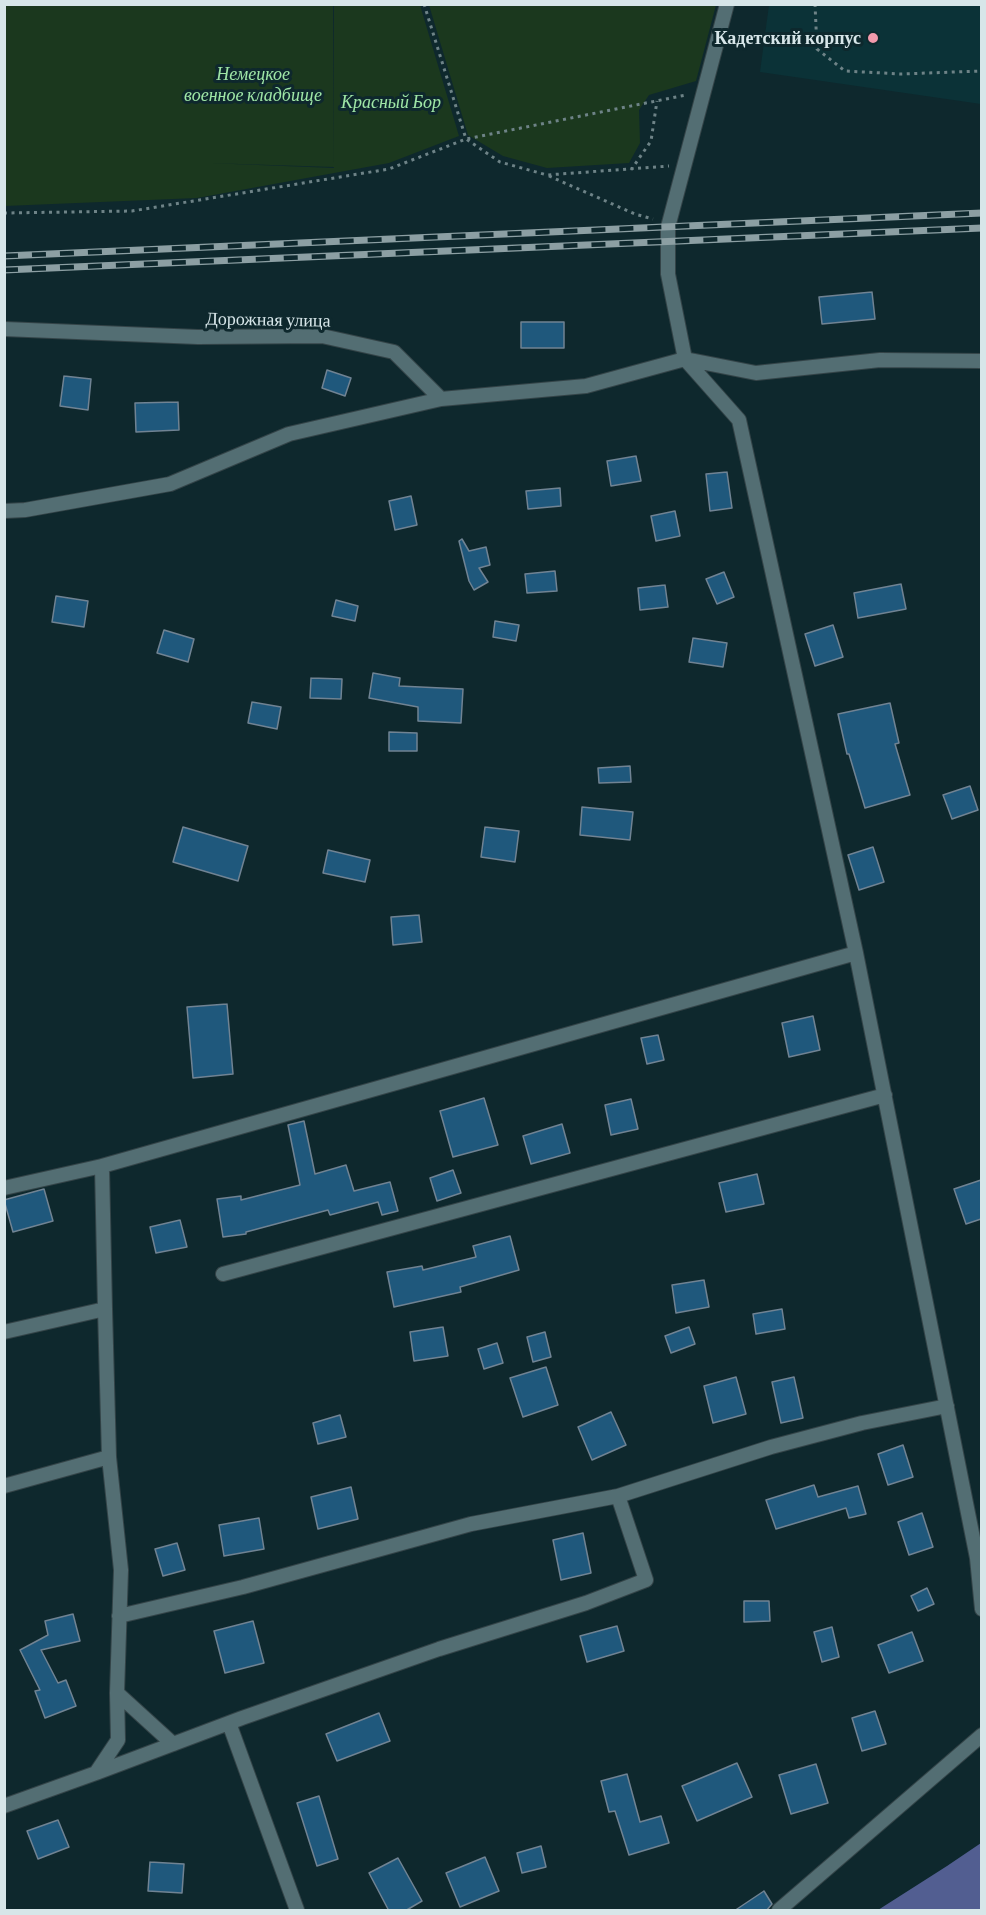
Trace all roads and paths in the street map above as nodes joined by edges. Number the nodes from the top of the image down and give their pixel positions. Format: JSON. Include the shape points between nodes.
{"nodes":[{"id":1,"x":424,"y":4,"type":"edge"},
{"id":2,"x":726,"y":4,"type":"edge"},
{"id":3,"x":815,"y":4,"type":"edge"},
{"id":4,"x":981,"y":71,"type":"edge"},
{"id":5,"x":703,"y":92,"type":"junction"},
{"id":6,"x":657,"y":101,"type":"junction"},
{"id":7,"x":466,"y":139,"type":"junction"},
{"id":8,"x":685,"y":165,"type":"junction"},
{"id":9,"x":631,"y":170,"type":"junction"},
{"id":10,"x":548,"y":175,"type":"junction"},
{"id":11,"x":4,"y":213,"type":"edge"},
{"id":12,"x":669,"y":224,"type":"junction"},
{"id":13,"x":4,"y":329,"type":"edge"},
{"id":14,"x":685,"y":359,"type":"junction"},
{"id":15,"x":981,"y":361,"type":"edge"},
{"id":16,"x":441,"y":399,"type":"junction"},
{"id":17,"x":4,"y":511,"type":"edge"},
{"id":18,"x":856,"y":953,"type":"junction"},
{"id":19,"x":885,"y":1095,"type":"junction"},
{"id":20,"x":102,"y":1166,"type":"junction"},
{"id":21,"x":4,"y":1188,"type":"edge"},
{"id":22,"x":223,"y":1274,"type":"dead end"},
{"id":23,"x":105,"y":1309,"type":"junction"},
{"id":24,"x":4,"y":1332,"type":"edge"},
{"id":25,"x":947,"y":1406,"type":"junction"},
{"id":26,"x":109,"y":1457,"type":"junction"},
{"id":27,"x":4,"y":1486,"type":"edge"},
{"id":28,"x":618,"y":1496,"type":"junction"},
{"id":29,"x":981,"y":1609,"type":"edge"},
{"id":30,"x":119,"y":1616,"type":"junction"},
{"id":31,"x":117,"y":1693,"type":"junction"},
{"id":32,"x":229,"y":1723,"type":"junction"},
{"id":33,"x":981,"y":1735,"type":"edge"},
{"id":34,"x":173,"y":1744,"type":"junction"},
{"id":35,"x":96,"y":1773,"type":"junction"},
{"id":36,"x":4,"y":1806,"type":"edge"},
{"id":37,"x":297,"y":1911,"type":"edge"},
{"id":38,"x":779,"y":1911,"type":"edge"}],
"edges":[{"from":1,"to":7,"type":"path"},
{"from":2,"to":5,"type":"street"},
{"from":3,"to":4,"type":"path","via":[[817,49],[844,71]]},
{"from":5,"to":6,"type":"path"},
{"from":5,"to":8,"type":"street"},
{"from":6,"to":7,"type":"path"},
{"from":6,"to":9,"type":"path","via":[[651,141]]},
{"from":7,"to":10,"type":"path","via":[[500,162]]},
{"from":7,"to":11,"type":"path","via":[[388,169],[132,211]]},
{"from":8,"to":9,"type":"path"},
{"from":8,"to":12,"type":"street"},
{"from":9,"to":10,"type":"path"},
{"from":10,"to":12,"type":"path","via":[[635,214]]},
{"from":12,"to":14,"type":"street","via":[[668,274]]},
{"from":13,"to":16,"type":"street","name":"Дорожная улица","via":[[198,337],[322,336],[394,352]]},
{"from":14,"to":15,"type":"street","via":[[756,373],[880,360]]},
{"from":14,"to":16,"type":"street","via":[[586,386]]},
{"from":14,"to":18,"type":"street","via":[[739,420]]},
{"from":16,"to":17,"type":"street","via":[[289,434],[170,484]]},
{"from":18,"to":19,"type":"street"},
{"from":18,"to":20,"type":"street"},
{"from":19,"to":22,"type":"street"},
{"from":19,"to":25,"type":"street"},
{"from":20,"to":21,"type":"street"},
{"from":20,"to":23,"type":"street"},
{"from":23,"to":24,"type":"street"},
{"from":23,"to":26,"type":"street"},
{"from":25,"to":28,"type":"street","via":[[782,1444]]},
{"from":25,"to":29,"type":"street","via":[[977,1558]]},
{"from":26,"to":27,"type":"street"},
{"from":26,"to":30,"type":"street","via":[[121,1570]]},
{"from":28,"to":30,"type":"street","via":[[471,1524],[243,1587]]},
{"from":28,"to":32,"type":"street","via":[[646,1580]]},
{"from":30,"to":31,"type":"street"},
{"from":31,"to":34,"type":"street"},
{"from":31,"to":35,"type":"street","via":[[118,1740]]},
{"from":32,"to":34,"type":"street"},
{"from":32,"to":37,"type":"street"},
{"from":33,"to":38,"type":"street"},
{"from":34,"to":35,"type":"street"},
{"from":35,"to":36,"type":"street"}]}
